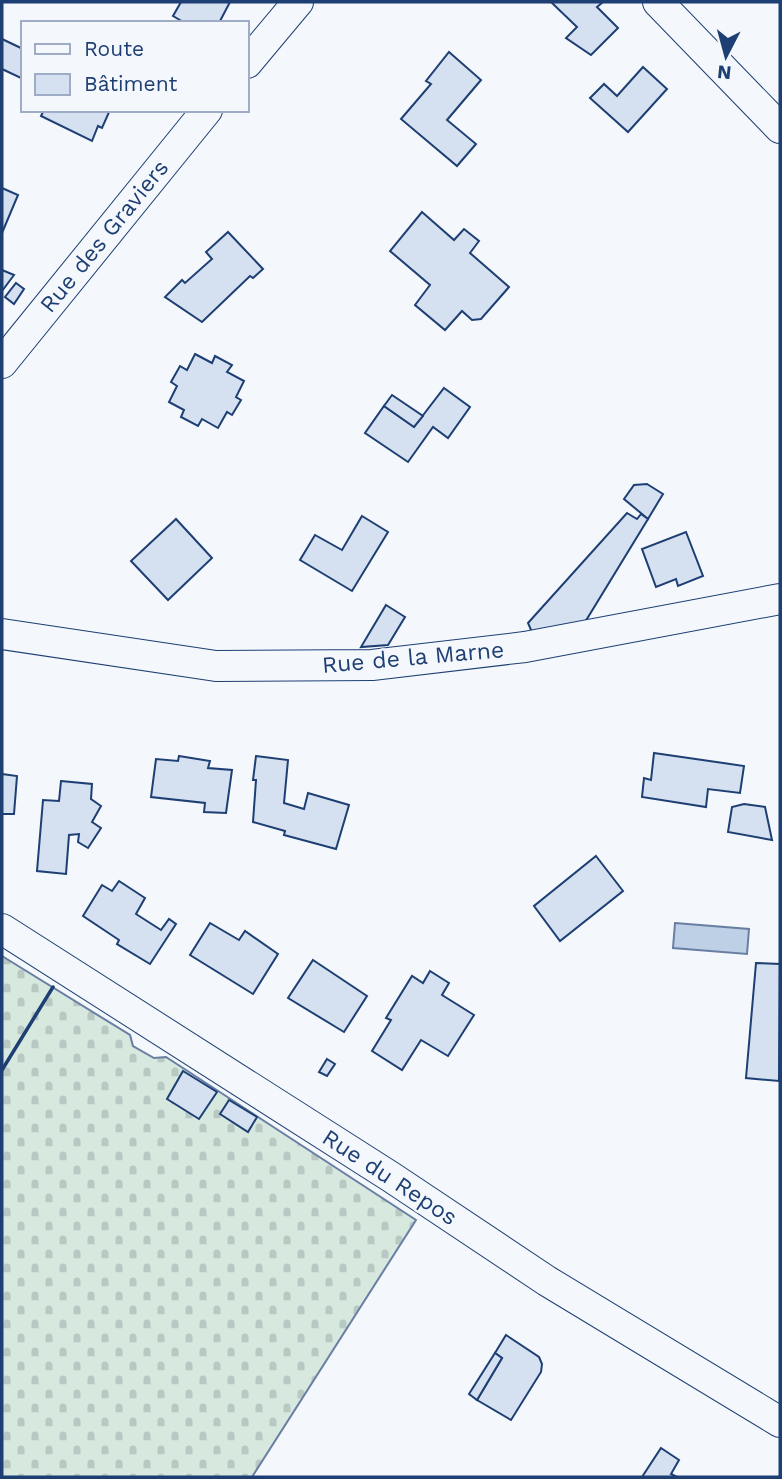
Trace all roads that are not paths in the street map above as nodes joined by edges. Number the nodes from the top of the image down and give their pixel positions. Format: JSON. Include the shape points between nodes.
{"nodes":[{"id":1,"x":298,"y":2,"type":"edge"},
{"id":2,"x":658,"y":2,"type":"edge"},
{"id":3,"x":248,"y":62,"type":"edge"},
{"id":4,"x":205,"y":112,"type":"edge"},
{"id":5,"x":780,"y":128,"type":"edge"},
{"id":6,"x":2,"y":363,"type":"edge"},
{"id":7,"x":780,"y":599,"type":"edge"},
{"id":8,"x":2,"y":634,"type":"edge"},
{"id":9,"x":2,"y":929,"type":"edge"},
{"id":10,"x":780,"y":1422,"type":"edge"}],
"edges":[{"from":1,"to":3,"type":"street"},
{"from":2,"to":5,"type":"street"},
{"from":4,"to":6,"type":"street","name":"Rue des Graviers"},
{"from":7,"to":8,"type":"street","name":"Rue de la Marne","via":[[525,648],[372,665],[216,666]]},
{"from":9,"to":10,"type":"street","name":"Rue du Repos","via":[[547,1281]]}]}
